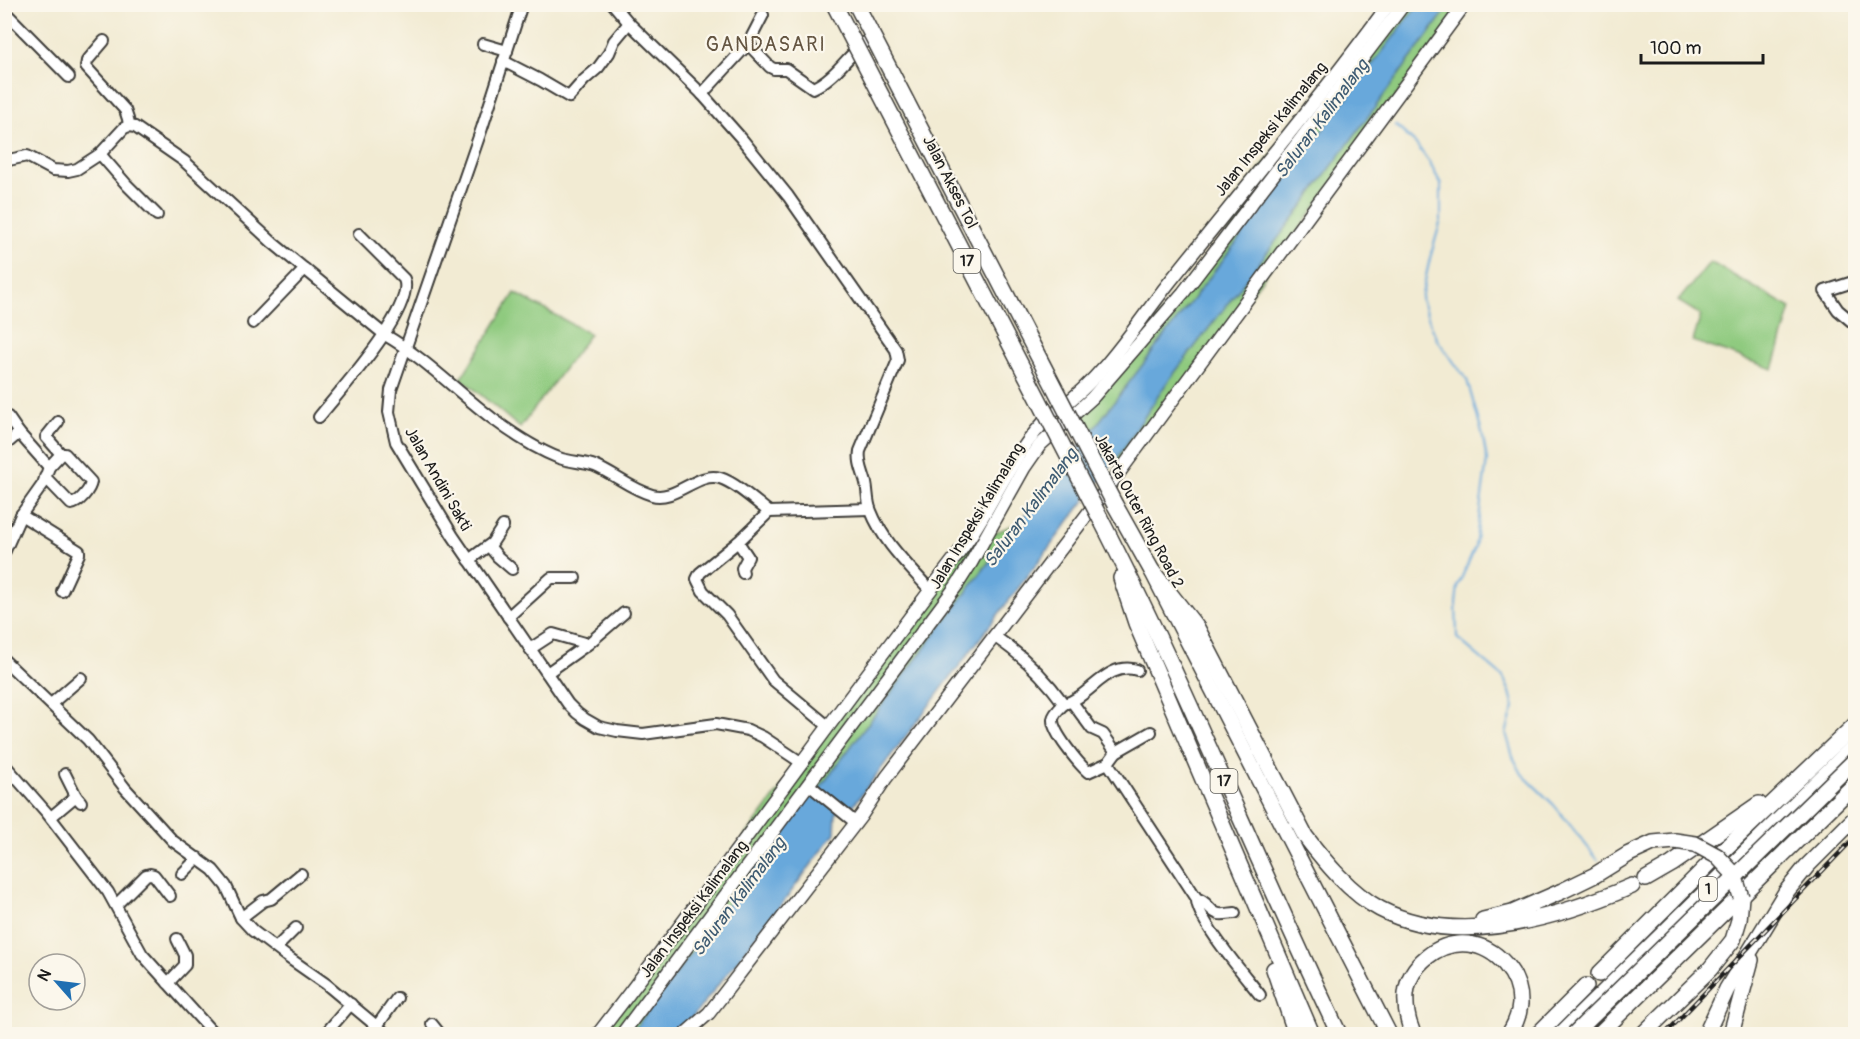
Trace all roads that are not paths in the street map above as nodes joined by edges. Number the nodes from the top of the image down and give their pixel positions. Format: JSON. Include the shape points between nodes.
{"nodes":[{"id":1,"x":522,"y":4,"type":"edge"},
{"id":2,"x":614,"y":4,"type":"edge"},
{"id":3,"x":836,"y":4,"type":"edge"},
{"id":4,"x":851,"y":4,"type":"edge"},
{"id":5,"x":856,"y":4,"type":"edge"},
{"id":6,"x":1389,"y":4,"type":"edge"},
{"id":7,"x":1404,"y":4,"type":"edge"},
{"id":8,"x":1465,"y":4,"type":"edge"},
{"id":9,"x":4,"y":10,"type":"edge"},
{"id":10,"x":763,"y":15,"type":"dead end"},
{"id":11,"x":629,"y":23,"type":"junction"},
{"id":12,"x":104,"y":41,"type":"dead end"},
{"id":13,"x":864,"y":43,"type":"junction"},
{"id":14,"x":483,"y":44,"type":"dead end"},
{"id":15,"x":748,"y":44,"type":"junction"},
{"id":16,"x":505,"y":56,"type":"junction"},
{"id":17,"x":1356,"y":58,"type":"junction"},
{"id":18,"x":69,"y":77,"type":"dead end"},
{"id":19,"x":702,"y":94,"type":"junction"},
{"id":20,"x":129,"y":126,"type":"junction"},
{"id":21,"x":100,"y":154,"type":"junction"},
{"id":22,"x":4,"y":161,"type":"edge"},
{"id":23,"x":1232,"y":205,"type":"junction"},
{"id":24,"x":1243,"y":214,"type":"junction"},
{"id":25,"x":157,"y":215,"type":"dead end"},
{"id":26,"x":359,"y":234,"type":"dead end"},
{"id":27,"x":305,"y":269,"type":"junction"},
{"id":28,"x":1856,"y":281,"type":"edge"},
{"id":29,"x":253,"y":323,"type":"dead end"},
{"id":30,"x":1856,"y":325,"type":"edge"},
{"id":31,"x":385,"y":335,"type":"junction"},
{"id":32,"x":405,"y":347,"type":"junction"},
{"id":33,"x":1055,"y":412,"type":"junction"},
{"id":34,"x":9,"y":417,"type":"dead end"},
{"id":35,"x":319,"y":417,"type":"dead end"},
{"id":36,"x":58,"y":422,"type":"dead end"},
{"id":37,"x":1065,"y":431,"type":"junction"},
{"id":38,"x":19,"y":433,"type":"junction"},
{"id":39,"x":4,"y":446,"type":"edge"},
{"id":40,"x":61,"y":454,"type":"junction"},
{"id":41,"x":47,"y":472,"type":"junction"},
{"id":42,"x":1098,"y":494,"type":"junction"},
{"id":43,"x":870,"y":508,"type":"junction"},
{"id":44,"x":769,"y":512,"type":"junction"},
{"id":45,"x":21,"y":516,"type":"junction"},
{"id":46,"x":1103,"y":523,"type":"junction"},
{"id":47,"x":503,"y":526,"type":"dead end"},
{"id":48,"x":974,"y":529,"type":"junction"},
{"id":49,"x":986,"y":536,"type":"junction"},
{"id":50,"x":738,"y":542,"type":"junction"},
{"id":51,"x":489,"y":546,"type":"junction"},
{"id":52,"x":4,"y":553,"type":"edge"},
{"id":53,"x":469,"y":560,"type":"junction"},
{"id":54,"x":512,"y":569,"type":"dead end"},
{"id":55,"x":1152,"y":571,"type":"junction"},
{"id":56,"x":743,"y":573,"type":"dead end"},
{"id":57,"x":575,"y":578,"type":"dead end"},
{"id":58,"x":930,"y":590,"type":"junction"},
{"id":59,"x":62,"y":591,"type":"dead end"},
{"id":60,"x":624,"y":613,"type":"dead end"},
{"id":61,"x":508,"y":617,"type":"junction"},
{"id":62,"x":994,"y":636,"type":"junction"},
{"id":63,"x":588,"y":644,"type":"junction"},
{"id":64,"x":530,"y":650,"type":"junction"},
{"id":65,"x":4,"y":660,"type":"edge"},
{"id":66,"x":1137,"y":670,"type":"dead end"},
{"id":67,"x":547,"y":673,"type":"junction"},
{"id":68,"x":81,"y":678,"type":"dead end"},
{"id":69,"x":1068,"y":703,"type":"junction"},
{"id":70,"x":51,"y":704,"type":"junction"},
{"id":71,"x":1856,"y":713,"type":"edge"},
{"id":72,"x":1856,"y":724,"type":"edge"},
{"id":73,"x":828,"y":726,"type":"junction"},
{"id":74,"x":1152,"y":732,"type":"dead end"},
{"id":75,"x":1856,"y":744,"type":"edge"},
{"id":76,"x":1116,"y":752,"type":"junction"},
{"id":77,"x":1856,"y":759,"type":"edge"},
{"id":78,"x":802,"y":763,"type":"junction"},
{"id":79,"x":1108,"y":763,"type":"junction"},
{"id":80,"x":4,"y":764,"type":"edge"},
{"id":81,"x":1856,"y":772,"type":"edge"},
{"id":82,"x":65,"y":774,"type":"dead end"},
{"id":83,"x":1856,"y":783,"type":"edge"},
{"id":84,"x":810,"y":786,"type":"junction"},
{"id":85,"x":51,"y":817,"type":"junction"},
{"id":86,"x":1856,"y":817,"type":"edge"},
{"id":87,"x":856,"y":823,"type":"junction"},
{"id":88,"x":1229,"y":837,"type":"junction"},
{"id":89,"x":198,"y":858,"type":"junction"},
{"id":90,"x":182,"y":874,"type":"dead end"},
{"id":91,"x":301,"y":874,"type":"dead end"},
{"id":92,"x":1646,"y":879,"type":"dead end"},
{"id":93,"x":1632,"y":886,"type":"dead end"},
{"id":94,"x":170,"y":896,"type":"dead end"},
{"id":95,"x":1197,"y":899,"type":"junction"},
{"id":96,"x":116,"y":905,"type":"junction"},
{"id":97,"x":1235,"y":913,"type":"dead end"},
{"id":98,"x":241,"y":918,"type":"junction"},
{"id":99,"x":1769,"y":919,"type":"junction"},
{"id":100,"x":1454,"y":927,"type":"junction"},
{"id":101,"x":296,"y":928,"type":"dead end"},
{"id":102,"x":177,"y":939,"type":"dead end"},
{"id":103,"x":276,"y":948,"type":"junction"},
{"id":104,"x":1599,"y":974,"type":"dead end"},
{"id":105,"x":168,"y":983,"type":"junction"},
{"id":106,"x":1587,"y":986,"type":"dead end"},
{"id":107,"x":1260,"y":995,"type":"dead end"},
{"id":108,"x":397,"y":998,"type":"dead end"},
{"id":109,"x":351,"y":1004,"type":"junction"},
{"id":110,"x":709,"y":1013,"type":"junction"},
{"id":111,"x":432,"y":1024,"type":"dead end"},
{"id":112,"x":382,"y":1032,"type":"edge"},
{"id":113,"x":214,"y":1035,"type":"edge"},
{"id":114,"x":325,"y":1035,"type":"edge"},
{"id":115,"x":440,"y":1035,"type":"edge"},
{"id":116,"x":598,"y":1035,"type":"edge"},
{"id":117,"x":622,"y":1035,"type":"edge"},
{"id":118,"x":685,"y":1035,"type":"edge"},
{"id":119,"x":699,"y":1035,"type":"edge"},
{"id":120,"x":1296,"y":1035,"type":"edge"},
{"id":121,"x":1312,"y":1035,"type":"edge"},
{"id":122,"x":1339,"y":1035,"type":"edge"},
{"id":123,"x":1389,"y":1035,"type":"edge"},
{"id":124,"x":1413,"y":1035,"type":"edge"},
{"id":125,"x":1509,"y":1035,"type":"edge"},
{"id":126,"x":1538,"y":1035,"type":"edge"},
{"id":127,"x":1561,"y":1035,"type":"edge"},
{"id":128,"x":1574,"y":1035,"type":"edge"},
{"id":129,"x":1587,"y":1035,"type":"edge"},
{"id":130,"x":1599,"y":1035,"type":"edge"},
{"id":131,"x":1643,"y":1035,"type":"edge"},
{"id":132,"x":1706,"y":1035,"type":"edge"},
{"id":133,"x":1731,"y":1035,"type":"edge"}],
"edges":[{"from":1,"to":16,"type":"street","name":"Jalan Andini Sakti"},
{"from":2,"to":11,"type":"street"},
{"from":3,"to":13,"type":"main road","name":"Jalan Akses Tol"},
{"from":3,"to":46,"type":"highway","number":"17","bridge":true},
{"from":4,"to":13,"type":"main road","name":"Jalan Akses Tol"},
{"from":5,"to":55,"type":"highway","name":"Jakarta Outer Ring Road 2","number":"17","bridge":true},
{"from":6,"to":17,"type":"main road","name":"Jalan Inspeksi Kalimalang"},
{"from":7,"to":17,"type":"main road","name":"Jalan Inspeksi Kalimalang"},
{"from":8,"to":42,"type":"main road"},
{"from":9,"to":18,"type":"street"},
{"from":10,"to":15,"type":"street"},
{"from":11,"to":16,"type":"street","via":[[598,68],[568,97]]},
{"from":11,"to":19,"type":"street"},
{"from":12,"to":20,"type":"street","via":[[86,67],[126,104]]},
{"from":13,"to":15,"type":"street","via":[[813,88],[786,69],[770,67]]},
{"from":13,"to":33,"type":"main road","name":"Jalan Akses Tol"},
{"from":14,"to":16,"type":"street"},
{"from":15,"to":19,"type":"street"},
{"from":16,"to":32,"type":"street","name":"Jalan Andini Sakti"},
{"from":17,"to":23,"type":"main road","name":"Jalan Inspeksi Kalimalang"},
{"from":17,"to":24,"type":"main road","name":"Jalan Inspeksi Kalimalang"},
{"from":19,"to":43,"type":"street","via":[[788,196],[896,350],[898,360],[860,451]]},
{"from":20,"to":21,"type":"street","via":[[117,133]]},
{"from":20,"to":27,"type":"street","via":[[184,161]]},
{"from":21,"to":22,"type":"street","via":[[68,171],[49,169],[27,156]]},
{"from":21,"to":25,"type":"street"},
{"from":23,"to":24,"type":"main road"},
{"from":23,"to":33,"type":"main road","name":"Jalan Inspeksi Kalimalang","via":[[1105,366]]},
{"from":24,"to":37,"type":"main road","name":"Jalan Inspeksi Kalimalang","via":[[1183,293]]},
{"from":26,"to":31,"type":"street","via":[[407,286]]},
{"from":27,"to":29,"type":"street"},
{"from":27,"to":31,"type":"street"},
{"from":28,"to":30,"type":"street","via":[[1825,291],[1838,310]]},
{"from":31,"to":32,"type":"street"},
{"from":31,"to":35,"type":"street"},
{"from":32,"to":44,"type":"street","via":[[492,418],[560,459],[594,466],[654,496],[672,493],[707,477],[722,478]]},
{"from":32,"to":53,"type":"street","name":"Jalan Andini Sakti","via":[[389,402],[396,442]]},
{"from":33,"to":37,"type":"main road","name":"Jalan Akses Tol"},
{"from":33,"to":48,"type":"main road","name":"Jalan Inspeksi Kalimalang","via":[[1017,456]]},
{"from":34,"to":38,"type":"street"},
{"from":36,"to":40,"type":"street","via":[[46,437]]},
{"from":37,"to":42,"type":"main road","name":"Jalan Akses Tol","bridge":true},
{"from":37,"to":49,"type":"main road","name":"Jalan Inspeksi Kalimalang","via":[[1040,445]]},
{"from":38,"to":39,"type":"street"},
{"from":38,"to":41,"type":"street"},
{"from":40,"to":41,"type":"street"},
{"from":40,"to":41,"type":"street","via":[[91,482],[88,489],[71,504]]},
{"from":41,"to":45,"type":"street"},
{"from":42,"to":62,"type":"main road"},
{"from":43,"to":44,"type":"street"},
{"from":43,"to":58,"type":"street","via":[[889,543]]},
{"from":44,"to":50,"type":"street"},
{"from":45,"to":52,"type":"street"},
{"from":45,"to":59,"type":"street","via":[[79,550]]},
{"from":46,"to":88,"type":"highway","via":[[1136,623]]},
{"from":46,"to":122,"type":"highway","number":"17","via":[[1161,641]]},
{"from":47,"to":51,"type":"street"},
{"from":48,"to":49,"type":"main road"},
{"from":48,"to":58,"type":"main road","name":"Jalan Inspeksi Kalimalang"},
{"from":49,"to":84,"type":"main road","name":"Jalan Inspeksi Kalimalang","via":[[957,585]]},
{"from":50,"to":56,"type":"street","via":[[748,557]]},
{"from":50,"to":73,"type":"street","via":[[700,573],[698,582],[773,680]]},
{"from":51,"to":53,"type":"street"},
{"from":51,"to":54,"type":"street"},
{"from":53,"to":61,"type":"street","name":"Jalan Andini Sakti"},
{"from":55,"to":100,"type":"highway","via":[[1197,628],[1305,836],[1326,863],[1379,908],[1415,922]]},
{"from":55,"to":123,"type":"highway","name":"Jakarta Outer Ring Road 2","number":"17"},
{"from":57,"to":61,"type":"street","via":[[551,578]]},
{"from":58,"to":73,"type":"main road","name":"Jalan Inspeksi Kalimalang"},
{"from":60,"to":63,"type":"street"},
{"from":61,"to":64,"type":"street","name":"Jalan Andini Sakti"},
{"from":62,"to":69,"type":"street","via":[[1033,666]]},
{"from":62,"to":87,"type":"main road"},
{"from":63,"to":64,"type":"street","via":[[554,634]]},
{"from":63,"to":67,"type":"street"},
{"from":64,"to":67,"type":"street","name":"Jalan Andini Sakti"},
{"from":65,"to":70,"type":"street"},
{"from":66,"to":69,"type":"street","via":[[1120,668]]},
{"from":67,"to":78,"type":"street","name":"Jalan Andini Sakti","via":[[568,704],[599,727],[643,734],[716,724],[732,726],[763,737]]},
{"from":68,"to":70,"type":"street"},
{"from":69,"to":76,"type":"street","via":[[1092,729],[1103,734]]},
{"from":69,"to":79,"type":"street","via":[[1058,709],[1053,720],[1058,735],[1089,772]]},
{"from":70,"to":89,"type":"street","via":[[88,740],[173,842]]},
{"from":71,"to":92,"type":"highway","via":[[1753,810]]},
{"from":72,"to":104,"type":"highway"},
{"from":73,"to":78,"type":"main road","name":"Jalan Inspeksi Kalimalang"},
{"from":74,"to":76,"type":"street"},
{"from":75,"to":127,"type":"highway","number":"1"},
{"from":76,"to":79,"type":"street"},
{"from":77,"to":128,"type":"highway","number":"1","bridge":true},
{"from":78,"to":116,"type":"main road","name":"Jalan Inspeksi Kalimalang"},
{"from":79,"to":95,"type":"street"},
{"from":80,"to":85,"type":"street"},
{"from":81,"to":129,"type":"highway","number":"1"},
{"from":82,"to":85,"type":"street","via":[[79,799]]},
{"from":83,"to":130,"type":"highway","number":"1"},
{"from":84,"to":87,"type":"street"},
{"from":84,"to":117,"type":"main road","name":"Jalan Inspeksi Kalimalang"},
{"from":85,"to":96,"type":"street"},
{"from":86,"to":99,"type":"highway","via":[[1808,866]]},
{"from":87,"to":110,"type":"main road"},
{"from":88,"to":120,"type":"highway"},
{"from":88,"to":121,"type":"highway"},
{"from":89,"to":90,"type":"street"},
{"from":89,"to":98,"type":"street","via":[[226,886]]},
{"from":91,"to":98,"type":"street"},
{"from":93,"to":100,"type":"highway","via":[[1590,903],[1505,926]]},
{"from":94,"to":96,"type":"street","via":[[150,874]]},
{"from":95,"to":97,"type":"street","via":[[1219,914]]},
{"from":95,"to":107,"type":"street","via":[[1214,935]]},
{"from":96,"to":105,"type":"street","via":[[142,954]]},
{"from":98,"to":103,"type":"street"},
{"from":99,"to":132,"type":"highway","via":[[1727,989]]},
{"from":99,"to":133,"type":"highway","via":[[1754,951]]},
{"from":100,"to":131,"type":"highway","bridge":true,"via":[[1512,913],[1653,843],[1695,844],[1717,856],[1734,874],[1741,897],[1733,940],[1710,969]]},
{"from":101,"to":103,"type":"street"},
{"from":102,"to":105,"type":"street","via":[[185,965]]},
{"from":103,"to":109,"type":"street"},
{"from":105,"to":113,"type":"street"},
{"from":106,"to":126,"type":"highway"},
{"from":108,"to":112,"type":"street"},
{"from":109,"to":112,"type":"street"},
{"from":109,"to":114,"type":"street"},
{"from":110,"to":118,"type":"main road"},
{"from":110,"to":119,"type":"main road"},
{"from":111,"to":115,"type":"street"},
{"from":124,"to":125,"type":"highway","via":[[1406,993],[1414,971],[1438,950],[1469,944],[1500,959],[1516,979],[1520,1006]]}]}
